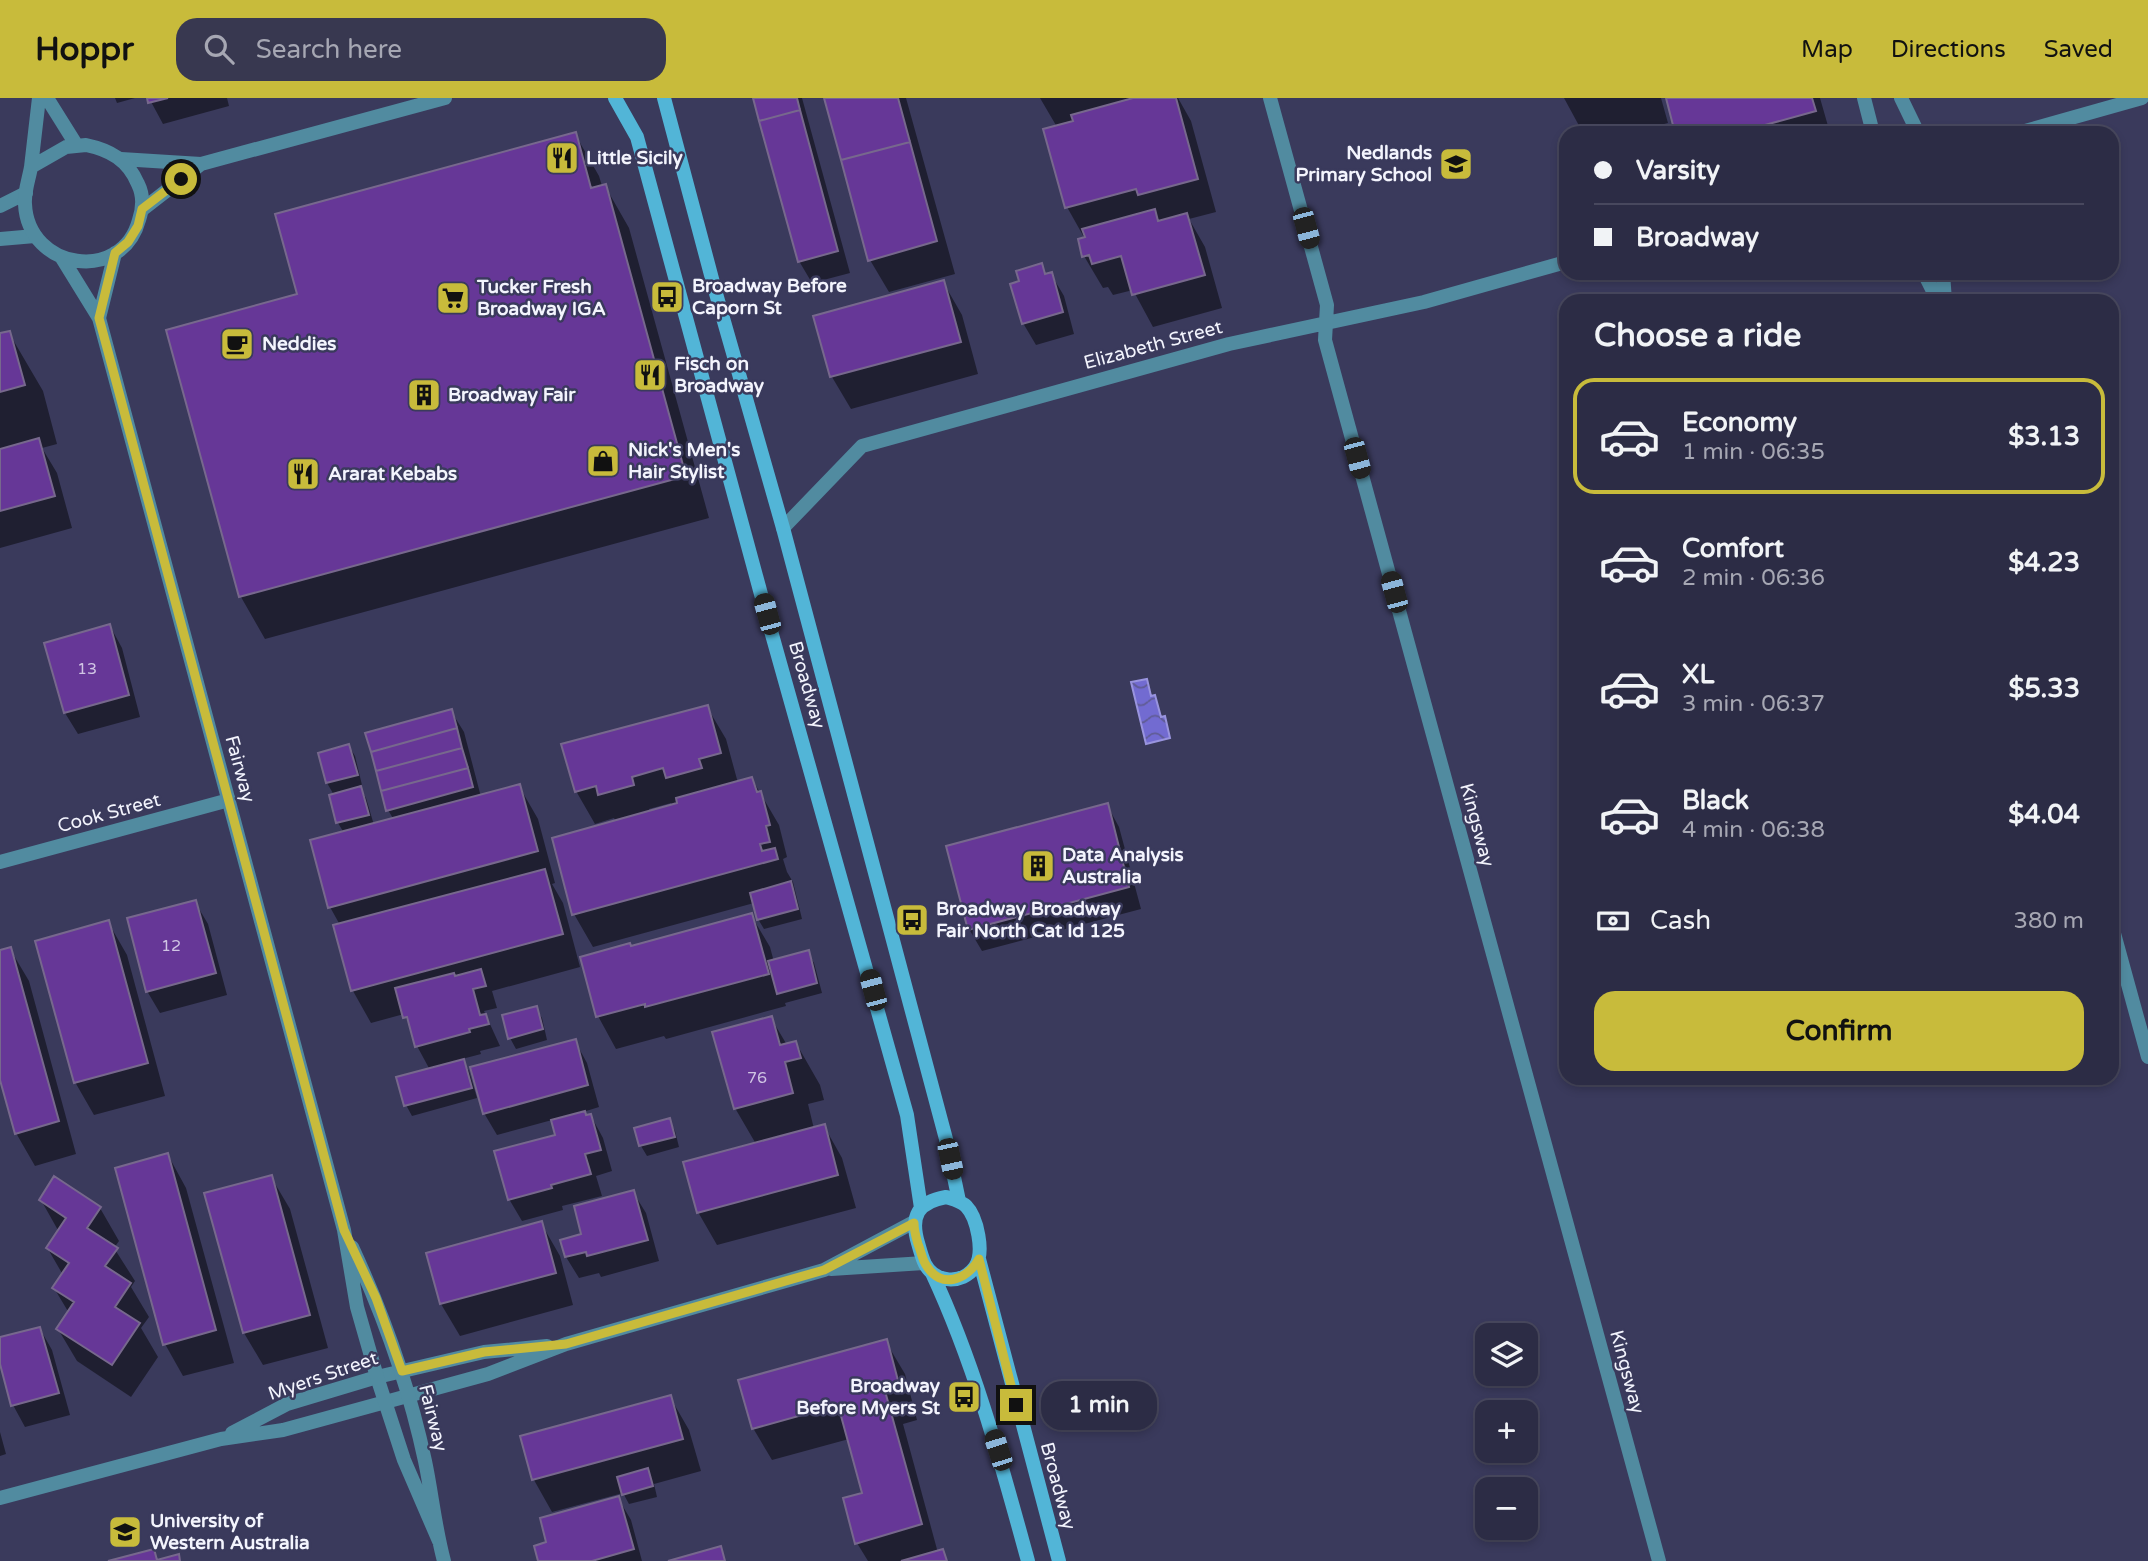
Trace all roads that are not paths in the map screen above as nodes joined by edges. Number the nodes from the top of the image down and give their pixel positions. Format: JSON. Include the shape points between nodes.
{"nodes":[{"id":1,"x":39,"y":98,"type":"edge"},
{"id":2,"x":47,"y":98,"type":"edge"},
{"id":3,"x":445,"y":98,"type":"edge"},
{"id":4,"x":615,"y":98,"type":"edge"},
{"id":5,"x":664,"y":98,"type":"edge"},
{"id":6,"x":1270,"y":98,"type":"edge"},
{"id":7,"x":1864,"y":98,"type":"edge"},
{"id":8,"x":1901,"y":98,"type":"edge"},
{"id":9,"x":2142,"y":98,"type":"edge"},
{"id":10,"x":1871,"y":126,"type":"edge"},
{"id":11,"x":1915,"y":126,"type":"edge"},
{"id":12,"x":2043,"y":126,"type":"edge"},
{"id":13,"x":77,"y":146,"type":"junction"},
{"id":14,"x":121,"y":159,"type":"junction"},
{"id":15,"x":201,"y":164,"type":"junction"},
{"id":16,"x":31,"y":167,"type":"junction"},
{"id":17,"x":26,"y":193,"type":"junction"},
{"id":18,"x":0,"y":206,"type":"edge"},
{"id":19,"x":142,"y":209,"type":"junction"},
{"id":20,"x":34,"y":236,"type":"junction"},
{"id":21,"x":0,"y":239,"type":"edge"},
{"id":22,"x":115,"y":253,"type":"junction"},
{"id":23,"x":62,"y":258,"type":"junction"},
{"id":24,"x":1559,"y":264,"type":"edge"},
{"id":25,"x":99,"y":318,"type":"junction"},
{"id":26,"x":1326,"y":322,"type":"junction"},
{"id":27,"x":783,"y":528,"type":"junction"},
{"id":28,"x":229,"y":800,"type":"junction"},
{"id":29,"x":0,"y":862,"type":"edge"},
{"id":30,"x":2119,"y":951,"type":"edge"},
{"id":31,"x":2148,"y":1057,"type":"edge"},
{"id":32,"x":959,"y":1201,"type":"junction"},
{"id":33,"x":921,"y":1208,"type":"junction"},
{"id":34,"x":914,"y":1223,"type":"junction"},
{"id":35,"x":344,"y":1230,"type":"junction"},
{"id":36,"x":979,"y":1259,"type":"junction"},
{"id":37,"x":928,"y":1268,"type":"junction"},
{"id":38,"x":824,"y":1270,"type":"junction"},
{"id":39,"x":566,"y":1344,"type":"junction"},
{"id":40,"x":402,"y":1371,"type":"junction"},
{"id":41,"x":377,"y":1377,"type":"junction"},
{"id":42,"x":408,"y":1397,"type":"junction"},
{"id":43,"x":385,"y":1403,"type":"junction"},
{"id":44,"x":221,"y":1439,"type":"junction"},
{"id":45,"x":0,"y":1498,"type":"edge"},
{"id":46,"x":439,"y":1541,"type":"junction"},
{"id":47,"x":444,"y":1561,"type":"edge"},
{"id":48,"x":1028,"y":1561,"type":"edge"},
{"id":49,"x":1059,"y":1561,"type":"edge"},
{"id":50,"x":1659,"y":1561,"type":"edge"}],
"edges":[{"from":1,"to":16,"type":"street"},
{"from":2,"to":13,"type":"street"},
{"from":3,"to":15,"type":"street"},
{"from":4,"to":33,"type":"main road","name":"Broadway","via":[[637,137],[904,1102]]},
{"from":5,"to":27,"type":"main road","name":"Broadway"},
{"from":6,"to":26,"type":"street","name":"Kingsway","via":[[1327,305]]},
{"from":7,"to":10,"type":"street"},
{"from":8,"to":11,"type":"street"},
{"from":9,"to":12,"type":"street"},
{"from":13,"to":14,"type":"street","via":[[104,148]]},
{"from":13,"to":16,"type":"street","via":[[66,147]]},
{"from":14,"to":15,"type":"street"},
{"from":14,"to":19,"type":"street","via":[[138,182]]},
{"from":15,"to":19,"type":"street"},
{"from":16,"to":17,"type":"street"},
{"from":17,"to":18,"type":"street"},
{"from":17,"to":20,"type":"street","via":[[27,219]]},
{"from":19,"to":22,"type":"street","via":[[138,226]]},
{"from":20,"to":21,"type":"street"},
{"from":20,"to":23,"type":"street"},
{"from":22,"to":23,"type":"street","via":[[80,262]]},
{"from":22,"to":25,"type":"street","name":"Fairway"},
{"from":23,"to":25,"type":"street","name":"Fairway"},
{"from":24,"to":26,"type":"street","name":"Elizabeth Street","via":[[1424,302]]},
{"from":25,"to":28,"type":"street","name":"Fairway"},
{"from":26,"to":27,"type":"street","name":"Elizabeth Street","via":[[1229,344],[862,446]]},
{"from":26,"to":50,"type":"street","name":"Kingsway","via":[[1325,340]]},
{"from":27,"to":32,"type":"main road","name":"Broadway"},
{"from":28,"to":29,"type":"street","name":"Cook Street"},
{"from":28,"to":35,"type":"street","name":"Fairway"},
{"from":30,"to":31,"type":"street"},
{"from":32,"to":33,"type":"main road","via":[[933,1199]]},
{"from":32,"to":36,"type":"main road","via":[[972,1215]]},
{"from":33,"to":34,"type":"main road"},
{"from":34,"to":37,"type":"main road"},
{"from":34,"to":38,"type":"street","name":"Myers Street"},
{"from":35,"to":40,"type":"street","name":"Fairway","via":[[376,1298]]},
{"from":35,"to":41,"type":"street","name":"Fairway","via":[[357,1307]]},
{"from":36,"to":37,"type":"main road","via":[[974,1269],[956,1279],[940,1278]]},
{"from":36,"to":49,"type":"main road","name":"Broadway"},
{"from":37,"to":38,"type":"street","name":"Myers Street"},
{"from":37,"to":48,"type":"main road","via":[[975,1377]]},
{"from":38,"to":39,"type":"street","name":"Myers Street"},
{"from":39,"to":40,"type":"street","name":"Myers Street","via":[[484,1352]]},
{"from":39,"to":42,"type":"street","name":"Myers Street","via":[[488,1374]]},
{"from":40,"to":41,"type":"street","name":"Myers Street"},
{"from":40,"to":42,"type":"street","name":"Fairway"},
{"from":41,"to":43,"type":"street","name":"Fairway"},
{"from":41,"to":44,"type":"street","name":"Myers Street","via":[[287,1404]]},
{"from":42,"to":43,"type":"street","name":"Myers Street"},
{"from":42,"to":46,"type":"street","name":"Fairway"},
{"from":43,"to":44,"type":"street","name":"Myers Street","via":[[283,1430]]},
{"from":43,"to":46,"type":"street","name":"Fairway"},
{"from":44,"to":45,"type":"street","name":"Myers Street"},
{"from":46,"to":47,"type":"street","name":"Fairway"}]}
